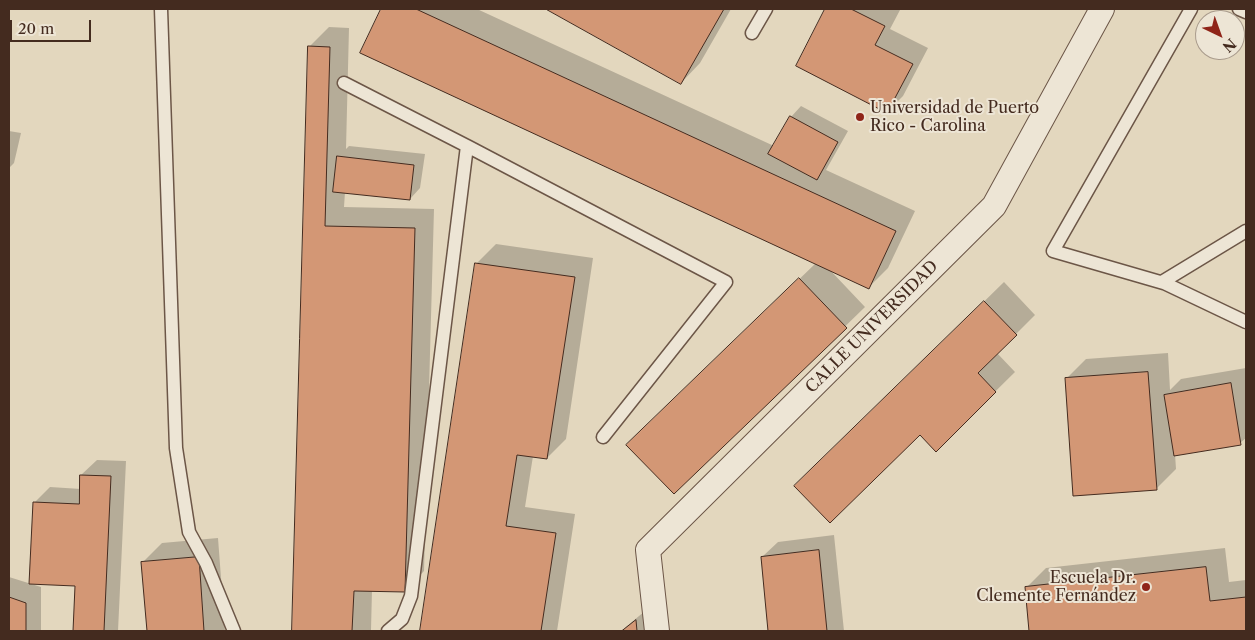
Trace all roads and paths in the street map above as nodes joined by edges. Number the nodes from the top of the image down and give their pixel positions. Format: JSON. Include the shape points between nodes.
{"nodes":[{"id":1,"x":161,"y":9,"type":"edge"},
{"id":2,"x":766,"y":9,"type":"edge"},
{"id":3,"x":1102,"y":9,"type":"edge"},
{"id":4,"x":1191,"y":9,"type":"edge"},
{"id":5,"x":1238,"y":9,"type":"edge"},
{"id":6,"x":1246,"y":12,"type":"edge"},
{"id":7,"x":752,"y":33,"type":"dead end"},
{"id":8,"x":344,"y":83,"type":"dead end"},
{"id":9,"x":467,"y":146,"type":"junction"},
{"id":10,"x":1246,"y":231,"type":"edge"},
{"id":11,"x":1167,"y":284,"type":"junction"},
{"id":12,"x":1246,"y":322,"type":"edge"},
{"id":13,"x":603,"y":437,"type":"dead end"},
{"id":14,"x":234,"y":631,"type":"edge"},
{"id":15,"x":388,"y":631,"type":"edge"},
{"id":16,"x":656,"y":631,"type":"edge"}],
"edges":[{"from":1,"to":14,"type":"lane","via":[[176,448],[189,532],[206,563]]},
{"from":2,"to":7,"type":"lane"},
{"from":3,"to":16,"type":"street","name":"CALLE UNIVERSIDAD","via":[[994,206],[648,550]]},
{"from":4,"to":11,"type":"lane","via":[[1053,251]]},
{"from":5,"to":6,"type":"lane"},
{"from":8,"to":9,"type":"lane"},
{"from":9,"to":13,"type":"lane","via":[[726,282]]},
{"from":9,"to":15,"type":"lane","via":[[411,596],[402,619]]},
{"from":10,"to":11,"type":"lane","via":[[1162,282]]},
{"from":11,"to":12,"type":"lane"}]}
